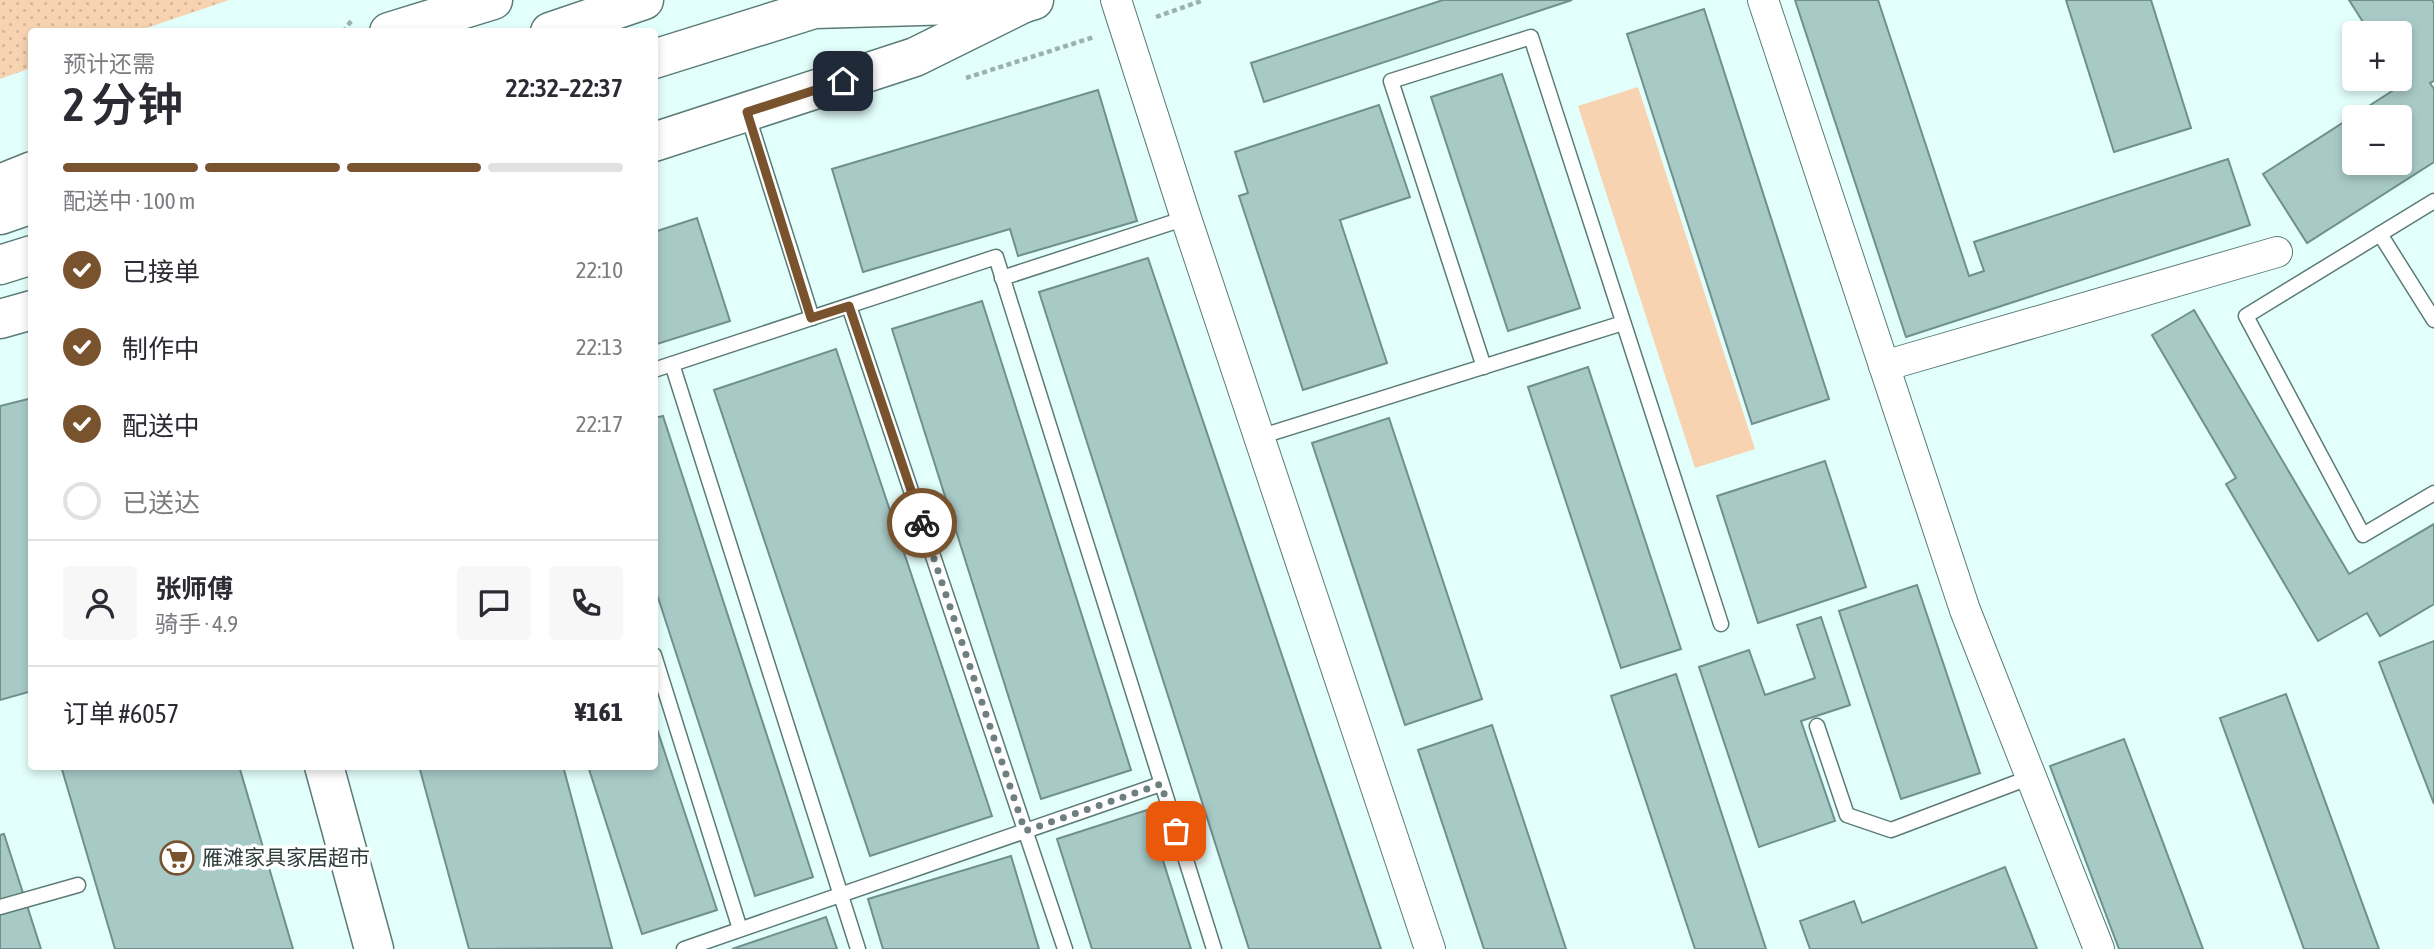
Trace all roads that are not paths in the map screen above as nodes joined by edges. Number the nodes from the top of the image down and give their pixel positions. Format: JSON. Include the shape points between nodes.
{"nodes":[{"id":1,"x":493,"y":0,"type":"edge"},
{"id":2,"x":644,"y":0,"type":"edge"},
{"id":3,"x":1116,"y":0,"type":"edge"},
{"id":4,"x":1763,"y":0,"type":"edge"},
{"id":5,"x":1029,"y":2,"type":"edge"},
{"id":6,"x":402,"y":28,"type":"edge"},
{"id":7,"x":562,"y":28,"type":"edge"},
{"id":8,"x":658,"y":58,"type":"edge"},
{"id":9,"x":747,"y":112,"type":"junction"},
{"id":10,"x":658,"y":141,"type":"edge"},
{"id":11,"x":28,"y":173,"type":"edge"},
{"id":12,"x":0,"y":184,"type":"edge"},
{"id":13,"x":2434,"y":201,"type":"edge"},
{"id":14,"x":28,"y":205,"type":"edge"},
{"id":15,"x":0,"y":215,"type":"edge"},
{"id":16,"x":1186,"y":218,"type":"junction"},
{"id":17,"x":2380,"y":234,"type":"junction"},
{"id":18,"x":2277,"y":252,"type":"dead end"},
{"id":19,"x":28,"y":256,"type":"edge"},
{"id":20,"x":0,"y":265,"type":"edge"},
{"id":21,"x":1002,"y":278,"type":"junction"},
{"id":22,"x":849,"y":306,"type":"junction"},
{"id":23,"x":28,"y":311,"type":"edge"},
{"id":24,"x":811,"y":318,"type":"junction"},
{"id":25,"x":0,"y":319,"type":"edge"},
{"id":26,"x":2434,"y":320,"type":"edge"},
{"id":27,"x":1623,"y":323,"type":"junction"},
{"id":28,"x":672,"y":364,"type":"junction"},
{"id":29,"x":1884,"y":366,"type":"junction"},
{"id":30,"x":1485,"y":367,"type":"junction"},
{"id":31,"x":658,"y":369,"type":"edge"},
{"id":32,"x":1259,"y":437,"type":"junction"},
{"id":33,"x":2434,"y":493,"type":"edge"},
{"id":34,"x":1721,"y":624,"type":"dead end"},
{"id":35,"x":658,"y":668,"type":"edge"},
{"id":36,"x":1817,"y":726,"type":"dead end"},
{"id":37,"x":325,"y":770,"type":"edge"},
{"id":38,"x":2031,"y":777,"type":"junction"},
{"id":39,"x":1161,"y":784,"type":"junction"},
{"id":40,"x":1025,"y":831,"type":"junction"},
{"id":41,"x":78,"y":885,"type":"dead end"},
{"id":42,"x":841,"y":894,"type":"junction"},
{"id":43,"x":0,"y":907,"type":"edge"},
{"id":44,"x":740,"y":929,"type":"junction"},
{"id":45,"x":374,"y":949,"type":"edge"},
{"id":46,"x":684,"y":949,"type":"edge"},
{"id":47,"x":858,"y":949,"type":"edge"},
{"id":48,"x":1065,"y":949,"type":"edge"},
{"id":49,"x":1214,"y":949,"type":"edge"},
{"id":50,"x":1430,"y":949,"type":"edge"},
{"id":51,"x":2099,"y":949,"type":"edge"}],
"edges":[{"from":1,"to":6,"type":"street"},
{"from":2,"to":7,"type":"street"},
{"from":3,"to":16,"type":"street"},
{"from":4,"to":29,"type":"street"},
{"from":5,"to":8,"type":"street","via":[[814,9]]},
{"from":5,"to":9,"type":"street","via":[[915,57]]},
{"from":9,"to":10,"type":"street"},
{"from":9,"to":24,"type":"lane"},
{"from":11,"to":12,"type":"street"},
{"from":13,"to":17,"type":"lane"},
{"from":14,"to":15,"type":"street"},
{"from":16,"to":21,"type":"lane"},
{"from":16,"to":32,"type":"street"},
{"from":17,"to":26,"type":"lane"},
{"from":17,"to":33,"type":"lane","via":[[2246,316],[2363,535]]},
{"from":18,"to":29,"type":"street"},
{"from":19,"to":20,"type":"street"},
{"from":21,"to":22,"type":"lane","via":[[996,257]]},
{"from":21,"to":39,"type":"lane"},
{"from":22,"to":24,"type":"lane"},
{"from":22,"to":40,"type":"lane"},
{"from":23,"to":25,"type":"street"},
{"from":24,"to":28,"type":"lane"},
{"from":27,"to":30,"type":"lane"},
{"from":27,"to":30,"type":"lane","via":[[1531,37],[1391,81]]},
{"from":27,"to":34,"type":"lane"},
{"from":28,"to":31,"type":"lane"},
{"from":28,"to":42,"type":"lane"},
{"from":29,"to":38,"type":"street","via":[[1965,610]]},
{"from":30,"to":32,"type":"lane"},
{"from":32,"to":50,"type":"street"},
{"from":35,"to":44,"type":"lane"},
{"from":36,"to":38,"type":"lane","via":[[1847,814],[1891,830]]},
{"from":37,"to":45,"type":"street"},
{"from":38,"to":51,"type":"street"},
{"from":39,"to":40,"type":"lane"},
{"from":39,"to":49,"type":"lane"},
{"from":40,"to":42,"type":"lane"},
{"from":40,"to":48,"type":"lane"},
{"from":41,"to":43,"type":"lane"},
{"from":42,"to":44,"type":"lane"},
{"from":42,"to":47,"type":"lane"},
{"from":44,"to":46,"type":"lane"}]}
